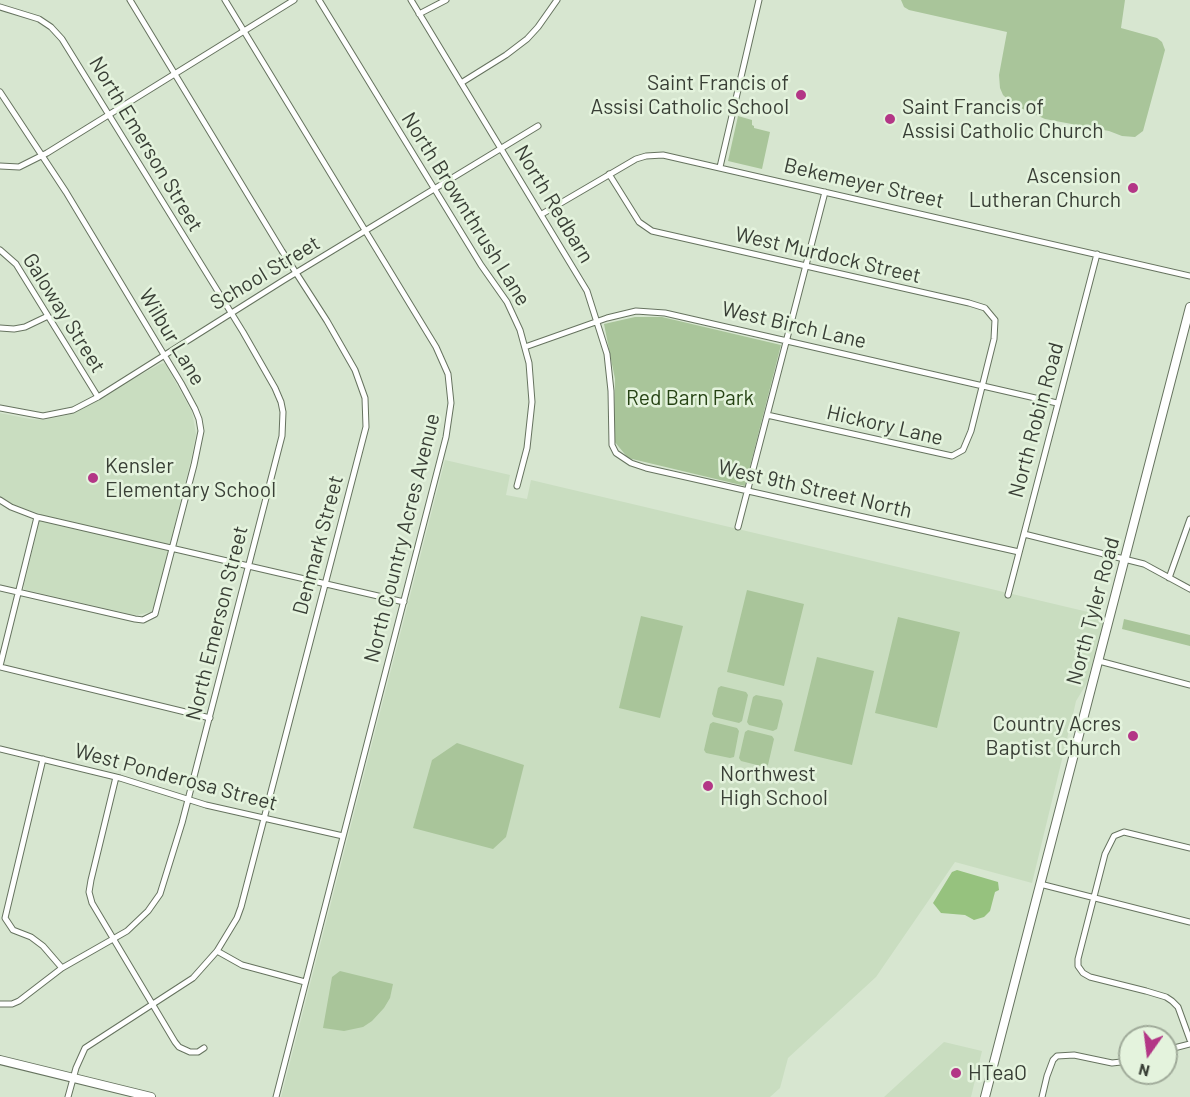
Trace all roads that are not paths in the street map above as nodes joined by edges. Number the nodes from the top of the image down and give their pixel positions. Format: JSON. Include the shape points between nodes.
{"nodes":[{"id":1,"x":130,"y":0,"type":"edge"},
{"id":2,"x":225,"y":0,"type":"edge"},
{"id":3,"x":294,"y":0,"type":"edge"},
{"id":4,"x":319,"y":0,"type":"edge"},
{"id":5,"x":411,"y":0,"type":"edge"},
{"id":6,"x":446,"y":0,"type":"edge"},
{"id":7,"x":556,"y":0,"type":"edge"},
{"id":8,"x":759,"y":0,"type":"edge"},
{"id":9,"x":0,"y":7,"type":"edge"},
{"id":10,"x":419,"y":14,"type":"junction"},
{"id":11,"x":244,"y":31,"type":"junction"},
{"id":12,"x":175,"y":73,"type":"junction"},
{"id":13,"x":461,"y":83,"type":"junction"},
{"id":14,"x":0,"y":92,"type":"edge"},
{"id":15,"x":109,"y":114,"type":"junction"},
{"id":16,"x":538,"y":126,"type":"dead end"},
{"id":17,"x":502,"y":149,"type":"junction"},
{"id":18,"x":42,"y":156,"type":"junction"},
{"id":19,"x":0,"y":166,"type":"edge"},
{"id":20,"x":720,"y":167,"type":"junction"},
{"id":21,"x":609,"y":174,"type":"junction"},
{"id":22,"x":435,"y":189,"type":"junction"},
{"id":23,"x":825,"y":192,"type":"junction"},
{"id":24,"x":542,"y":214,"type":"junction"},
{"id":25,"x":366,"y":231,"type":"junction"},
{"id":26,"x":0,"y":250,"type":"edge"},
{"id":27,"x":1097,"y":254,"type":"junction"},
{"id":28,"x":806,"y":266,"type":"junction"},
{"id":29,"x":296,"y":272,"type":"junction"},
{"id":30,"x":1190,"y":276,"type":"edge"},
{"id":31,"x":1190,"y":307,"type":"edge"},
{"id":32,"x":231,"y":313,"type":"junction"},
{"id":33,"x":48,"y":316,"type":"junction"},
{"id":34,"x":1189,"y":319,"type":"edge"},
{"id":35,"x":597,"y":321,"type":"junction"},
{"id":36,"x":0,"y":328,"type":"edge"},
{"id":37,"x":787,"y":340,"type":"junction"},
{"id":38,"x":525,"y":347,"type":"junction"},
{"id":39,"x":164,"y":354,"type":"junction"},
{"id":40,"x":983,"y":387,"type":"junction"},
{"id":41,"x":98,"y":397,"type":"junction"},
{"id":42,"x":1057,"y":404,"type":"junction"},
{"id":43,"x":0,"y":408,"type":"edge"},
{"id":44,"x":768,"y":415,"type":"junction"},
{"id":45,"x":612,"y":445,"type":"joint"},
{"id":46,"x":518,"y":486,"type":"dead end"},
{"id":47,"x":748,"y":490,"type":"junction"},
{"id":48,"x":0,"y":500,"type":"edge"},
{"id":49,"x":37,"y":517,"type":"junction"},
{"id":50,"x":1190,"y":519,"type":"edge"},
{"id":51,"x":738,"y":527,"type":"dead end"},
{"id":52,"x":1024,"y":534,"type":"junction"},
{"id":53,"x":173,"y":548,"type":"junction"},
{"id":54,"x":1019,"y":552,"type":"junction"},
{"id":55,"x":1125,"y":559,"type":"junction"},
{"id":56,"x":249,"y":566,"type":"junction"},
{"id":57,"x":1169,"y":578,"type":"junction"},
{"id":58,"x":325,"y":584,"type":"junction"},
{"id":59,"x":0,"y":588,"type":"edge"},
{"id":60,"x":1190,"y":589,"type":"edge"},
{"id":61,"x":20,"y":591,"type":"junction"},
{"id":62,"x":1008,"y":595,"type":"dead end"},
{"id":63,"x":404,"y":602,"type":"junction"},
{"id":64,"x":1099,"y":661,"type":"junction"},
{"id":65,"x":0,"y":667,"type":"edge"},
{"id":66,"x":1190,"y":685,"type":"edge"},
{"id":67,"x":210,"y":718,"type":"junction"},
{"id":68,"x":0,"y":748,"type":"edge"},
{"id":69,"x":43,"y":759,"type":"junction"},
{"id":70,"x":116,"y":777,"type":"junction"},
{"id":71,"x":188,"y":800,"type":"junction"},
{"id":72,"x":264,"y":818,"type":"junction"},
{"id":73,"x":343,"y":836,"type":"junction"},
{"id":74,"x":1190,"y":848,"type":"edge"},
{"id":75,"x":1040,"y":884,"type":"junction"},
{"id":76,"x":1094,"y":897,"type":"junction"},
{"id":77,"x":1190,"y":922,"type":"edge"},
{"id":78,"x":114,"y":939,"type":"junction"},
{"id":79,"x":217,"y":951,"type":"junction"},
{"id":80,"x":62,"y":968,"type":"junction"},
{"id":81,"x":305,"y":982,"type":"junction"},
{"id":82,"x":0,"y":1004,"type":"edge"},
{"id":83,"x":152,"y":1005,"type":"junction"},
{"id":84,"x":1190,"y":1042,"type":"edge"},
{"id":85,"x":204,"y":1048,"type":"dead end"},
{"id":86,"x":0,"y":1060,"type":"edge"},
{"id":87,"x":1118,"y":1063,"type":"edge"},
{"id":88,"x":73,"y":1078,"type":"junction"},
{"id":89,"x":68,"y":1097,"type":"edge"},
{"id":90,"x":151,"y":1097,"type":"edge"},
{"id":91,"x":276,"y":1097,"type":"edge"},
{"id":92,"x":985,"y":1097,"type":"edge"},
{"id":93,"x":1042,"y":1097,"type":"edge"}],
"edges":[{"from":1,"to":12,"type":"street","name":"Denmark Street"},
{"from":2,"to":11,"type":"street","name":"North Country Acres Avenue"},
{"from":3,"to":11,"type":"street"},
{"from":4,"to":22,"type":"street","name":"North Brownthrush Lane"},
{"from":5,"to":10,"type":"street","name":"North Redbarn"},
{"from":6,"to":10,"type":"street"},
{"from":7,"to":13,"type":"street","via":[[527,39]]},
{"from":8,"to":20,"type":"street"},
{"from":9,"to":15,"type":"street","name":"North Emerson Street","via":[[25,13],[51,27]]},
{"from":10,"to":13,"type":"street","name":"North Redbarn"},
{"from":11,"to":12,"type":"street"},
{"from":11,"to":25,"type":"street","name":"North Country Acres Avenue"},
{"from":12,"to":15,"type":"street"},
{"from":12,"to":29,"type":"street","name":"Denmark Street"},
{"from":13,"to":17,"type":"street","name":"North Redbarn"},
{"from":14,"to":18,"type":"street","name":"Wilbur Lane"},
{"from":15,"to":18,"type":"street"},
{"from":15,"to":32,"type":"street","name":"North Emerson Street"},
{"from":16,"to":17,"type":"street","name":"School Street"},
{"from":17,"to":22,"type":"street","name":"School Street"},
{"from":17,"to":24,"type":"street","name":"North Redbarn"},
{"from":18,"to":19,"type":"street","via":[[19,167]]},
{"from":18,"to":39,"type":"street","name":"Wilbur Lane"},
{"from":20,"to":21,"type":"street","name":"Bekemeyer Street","via":[[654,155],[636,159]]},
{"from":20,"to":23,"type":"street","name":"Bekemeyer Street"},
{"from":21,"to":24,"type":"street","name":"Bekemeyer Street"},
{"from":21,"to":28,"type":"street","name":"West Murdock Street","via":[[646,228]]},
{"from":22,"to":25,"type":"street","name":"School Street"},
{"from":22,"to":38,"type":"street","name":"North Brownthrush Lane","via":[[507,302]]},
{"from":23,"to":27,"type":"street","name":"Bekemeyer Street"},
{"from":23,"to":28,"type":"street"},
{"from":24,"to":35,"type":"street","name":"North Redbarn","via":[[587,291]]},
{"from":25,"to":29,"type":"street","name":"School Street"},
{"from":25,"to":63,"type":"street","name":"North Country Acres Avenue","via":[[436,346],[445,363],[450,388],[446,437]]},
{"from":26,"to":33,"type":"street","name":"Galoway Street","via":[[16,264]]},
{"from":27,"to":30,"type":"street","name":"Bekemeyer Street"},
{"from":27,"to":42,"type":"street","name":"North Robin Road"},
{"from":28,"to":37,"type":"street"},
{"from":28,"to":40,"type":"street","name":"West Murdock Street","via":[[985,308],[996,326]]},
{"from":29,"to":32,"type":"street","name":"School Street"},
{"from":29,"to":58,"type":"street","name":"Denmark Street","via":[[355,370],[365,398],[366,428]]},
{"from":31,"to":34,"type":"main road","name":"North Tyler Road"},
{"from":32,"to":39,"type":"street","name":"School Street"},
{"from":32,"to":56,"type":"street","name":"North Emerson Street","via":[[275,388],[283,412],[282,436]]},
{"from":33,"to":36,"type":"street","via":[[25,327]]},
{"from":33,"to":41,"type":"street","name":"Galoway Street"},
{"from":34,"to":55,"type":"main road","name":"North Tyler Road"},
{"from":35,"to":37,"type":"street","name":"West Birch Lane","via":[[636,311],[665,313]]},
{"from":35,"to":38,"type":"street","name":"West Birch Lane"},
{"from":35,"to":45,"type":"street","name":"North Redbarn","via":[[610,372]]},
{"from":37,"to":40,"type":"street","name":"West Birch Lane"},
{"from":37,"to":44,"type":"street"},
{"from":38,"to":46,"type":"street","name":"North Brownthrush Lane","via":[[532,402]]},
{"from":39,"to":41,"type":"street","name":"School Street"},
{"from":39,"to":53,"type":"street","name":"Wilbur Lane","via":[[195,409],[201,431]]},
{"from":40,"to":42,"type":"street","name":"West Birch Lane"},
{"from":40,"to":44,"type":"street","name":"Hickory Lane","via":[[967,444],[952,456]]},
{"from":41,"to":43,"type":"street","name":"School Street","via":[[73,410],[44,416]]},
{"from":42,"to":52,"type":"street","name":"North Robin Road"},
{"from":44,"to":47,"type":"street"},
{"from":45,"to":47,"type":"street","name":"West 9th Street North","via":[[616,453],[631,463]]},
{"from":47,"to":51,"type":"street"},
{"from":47,"to":54,"type":"street","name":"West 9th Street North"},
{"from":48,"to":49,"type":"street"},
{"from":49,"to":53,"type":"street"},
{"from":49,"to":61,"type":"street"},
{"from":50,"to":57,"type":"street"},
{"from":52,"to":54,"type":"street","name":"North Robin Road"},
{"from":52,"to":55,"type":"street"},
{"from":53,"to":56,"type":"street"},
{"from":53,"to":61,"type":"street","name":"Wilbur Lane","via":[[155,614],[143,620]]},
{"from":54,"to":62,"type":"street","name":"North Robin Road"},
{"from":55,"to":57,"type":"street"},
{"from":55,"to":64,"type":"main road","name":"North Tyler Road"},
{"from":56,"to":58,"type":"street"},
{"from":56,"to":67,"type":"street","name":"North Emerson Street"},
{"from":57,"to":60,"type":"street"},
{"from":58,"to":63,"type":"street"},
{"from":58,"to":72,"type":"street","name":"Denmark Street"},
{"from":59,"to":61,"type":"street"},
{"from":61,"to":65,"type":"street"},
{"from":63,"to":73,"type":"street","name":"North Country Acres Avenue"},
{"from":64,"to":66,"type":"street"},
{"from":64,"to":75,"type":"main road","name":"North Tyler Road"},
{"from":65,"to":67,"type":"street"},
{"from":67,"to":71,"type":"street","name":"North Emerson Street"},
{"from":68,"to":69,"type":"street","name":"West Ponderosa Street"},
{"from":69,"to":70,"type":"street","name":"West Ponderosa Street"},
{"from":69,"to":80,"type":"street","via":[[5,918],[13,930],[43,946]]},
{"from":70,"to":71,"type":"street","name":"West Ponderosa Street"},
{"from":70,"to":78,"type":"street","via":[[89,892]]},
{"from":71,"to":72,"type":"street","name":"West Ponderosa Street"},
{"from":71,"to":78,"type":"street","name":"North Emerson Street","via":[[160,894],[139,921]]},
{"from":72,"to":73,"type":"street","name":"West Ponderosa Street"},
{"from":72,"to":79,"type":"street","name":"Denmark Street","via":[[241,907]]},
{"from":73,"to":81,"type":"street","name":"North Country Acres Avenue"},
{"from":74,"to":76,"type":"street","via":[[1124,832],[1118,834],[1105,854]]},
{"from":75,"to":76,"type":"street"},
{"from":75,"to":92,"type":"main road","name":"North Tyler Road"},
{"from":76,"to":77,"type":"street"},
{"from":76,"to":84,"type":"street","via":[[1078,966],[1090,977],[1166,997],[1178,1007]]},
{"from":78,"to":80,"type":"street","name":"North Emerson Street"},
{"from":78,"to":83,"type":"street"},
{"from":79,"to":81,"type":"street","via":[[242,965]]},
{"from":79,"to":83,"type":"street","name":"Denmark Street","via":[[193,978]]},
{"from":80,"to":82,"type":"street","name":"North Emerson Street","via":[[19,1001]]},
{"from":81,"to":91,"type":"street","name":"North Country Acres Avenue"},
{"from":83,"to":85,"type":"street","via":[[179,1047],[190,1052]]},
{"from":83,"to":88,"type":"street","name":"Denmark Street","via":[[85,1048]]},
{"from":86,"to":88,"type":"main road"},
{"from":87,"to":93,"type":"street","via":[[1057,1056]]},
{"from":88,"to":89,"type":"street","name":"Denmark Street"},
{"from":88,"to":90,"type":"main road"}]}
